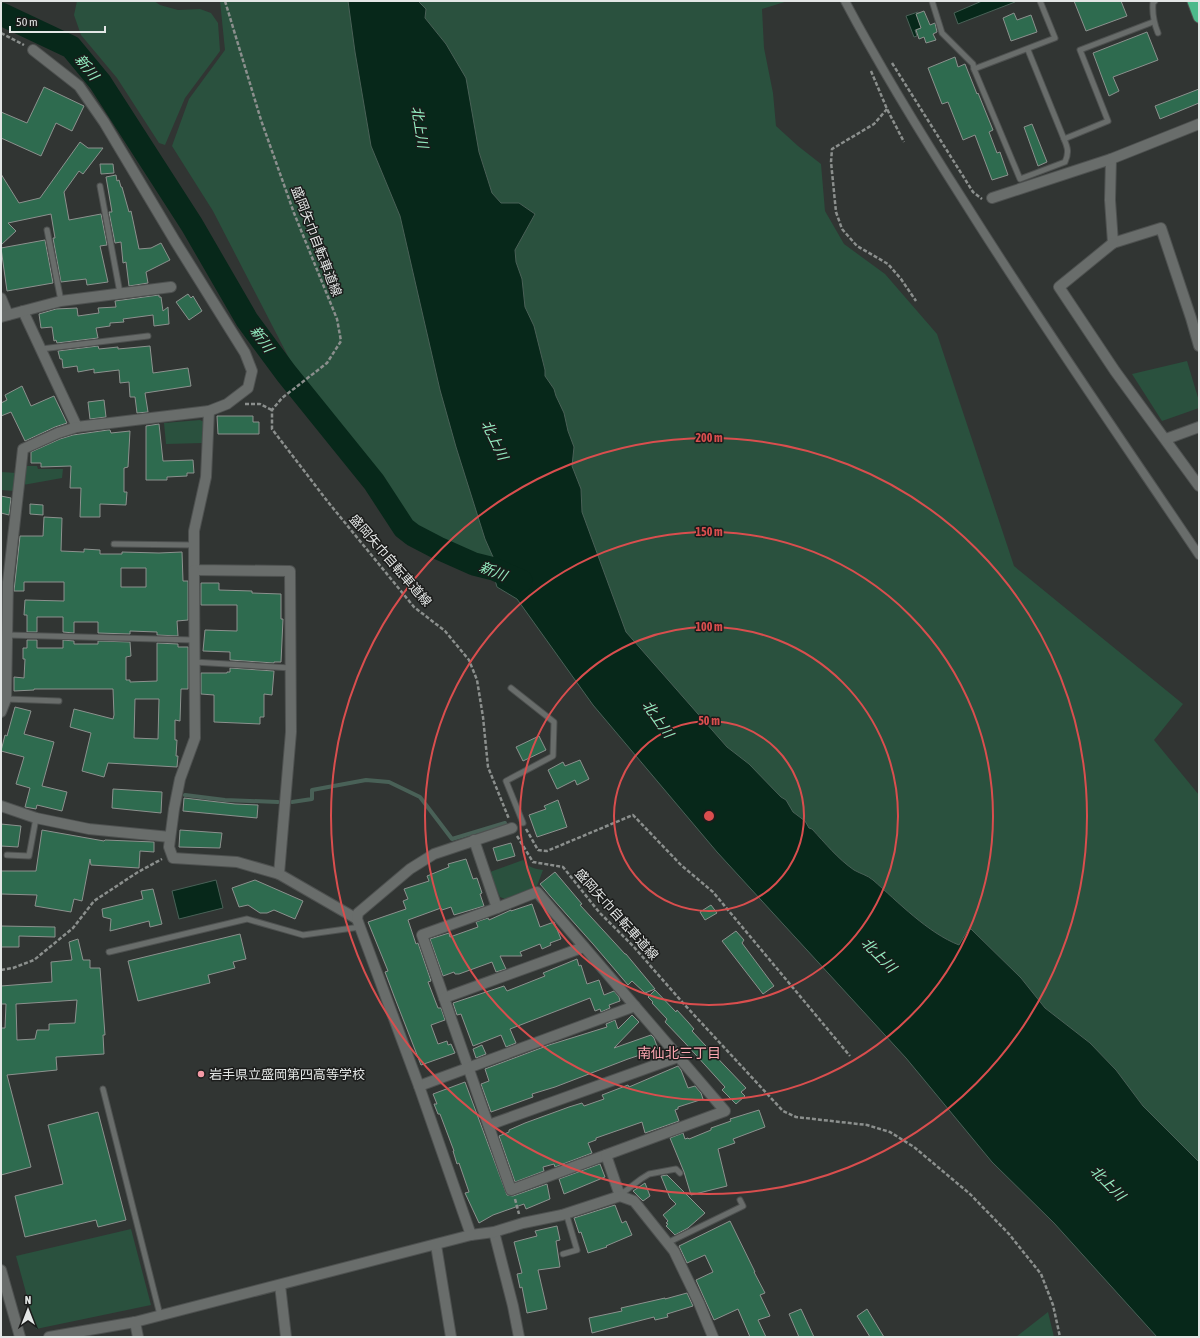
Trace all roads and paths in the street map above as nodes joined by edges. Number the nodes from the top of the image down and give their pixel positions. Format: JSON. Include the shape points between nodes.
{"nodes":[{"id":1,"x":225,"y":1,"type":"edge"},
{"id":2,"x":845,"y":1,"type":"edge"},
{"id":3,"x":932,"y":1,"type":"edge"},
{"id":4,"x":1040,"y":1,"type":"edge"},
{"id":5,"x":1155,"y":1,"type":"edge"},
{"id":6,"x":1193,"y":1,"type":"edge"},
{"id":7,"x":1199,"y":18,"type":"edge"},
{"id":8,"x":1153,"y":22,"type":"junction"},
{"id":9,"x":1,"y":33,"type":"edge"},
{"id":10,"x":1158,"y":33,"type":"dead end"},
{"id":11,"x":33,"y":50,"type":"joint"},
{"id":12,"x":1028,"y":50,"type":"junction"},
{"id":13,"x":891,"y":62,"type":"dead end"},
{"id":14,"x":974,"y":69,"type":"junction"},
{"id":15,"x":870,"y":70,"type":"dead end"},
{"id":16,"x":887,"y":109,"type":"junction"},
{"id":17,"x":1199,"y":124,"type":"edge"},
{"id":18,"x":1064,"y":140,"type":"junction"},
{"id":19,"x":904,"y":142,"type":"dead end"},
{"id":20,"x":1111,"y":159,"type":"junction"},
{"id":21,"x":100,"y":186,"type":"dead end"},
{"id":22,"x":992,"y":198,"type":"joint"},
{"id":23,"x":47,"y":230,"type":"dead end"},
{"id":24,"x":1113,"y":243,"type":"junction"},
{"id":25,"x":171,"y":287,"type":"dead end"},
{"id":26,"x":120,"y":293,"type":"junction"},
{"id":27,"x":1,"y":298,"type":"edge"},
{"id":28,"x":60,"y":301,"type":"junction"},
{"id":29,"x":916,"y":301,"type":"dead end"},
{"id":30,"x":23,"y":311,"type":"junction"},
{"id":31,"x":5,"y":316,"type":"edge"},
{"id":32,"x":1195,"y":316,"type":"edge"},
{"id":33,"x":148,"y":336,"type":"dead end"},
{"id":34,"x":1199,"y":346,"type":"edge"},
{"id":35,"x":41,"y":349,"type":"junction"},
{"id":36,"x":227,"y":404,"type":"junction"},
{"id":37,"x":272,"y":410,"type":"junction"},
{"id":38,"x":209,"y":411,"type":"junction"},
{"id":39,"x":77,"y":427,"type":"junction"},
{"id":40,"x":1199,"y":427,"type":"edge"},
{"id":41,"x":1166,"y":439,"type":"junction"},
{"id":42,"x":1199,"y":486,"type":"edge"},
{"id":43,"x":114,"y":544,"type":"dead end"},
{"id":44,"x":194,"y":545,"type":"junction"},
{"id":45,"x":1199,"y":555,"type":"edge"},
{"id":46,"x":194,"y":570,"type":"junction"},
{"id":47,"x":4,"y":610,"type":"edge"},
{"id":48,"x":8,"y":635,"type":"junction"},
{"id":49,"x":194,"y":640,"type":"junction"},
{"id":50,"x":194,"y":662,"type":"junction"},
{"id":51,"x":291,"y":668,"type":"junction"},
{"id":52,"x":511,"y":688,"type":"dead end"},
{"id":53,"x":6,"y":699,"type":"junction"},
{"id":54,"x":59,"y":701,"type":"dead end"},
{"id":55,"x":1,"y":712,"type":"edge"},
{"id":56,"x":1,"y":806,"type":"edge"},
{"id":57,"x":36,"y":818,"type":"junction"},
{"id":58,"x":523,"y":823,"type":"joint"},
{"id":59,"x":512,"y":828,"type":"junction"},
{"id":60,"x":170,"y":837,"type":"junction"},
{"id":61,"x":474,"y":840,"type":"junction"},
{"id":62,"x":7,"y":855,"type":"dead end"},
{"id":63,"x":173,"y":858,"type":"junction"},
{"id":64,"x":278,"y":874,"type":"junction"},
{"id":65,"x":497,"y":908,"type":"junction"},
{"id":66,"x":358,"y":923,"type":"junction"},
{"id":67,"x":584,"y":947,"type":"junction"},
{"id":68,"x":109,"y":952,"type":"dead end"},
{"id":69,"x":1,"y":970,"type":"edge"},
{"id":70,"x":444,"y":998,"type":"junction"},
{"id":71,"x":635,"y":1006,"type":"junction"},
{"id":72,"x":850,"y":1056,"type":"dead end"},
{"id":73,"x":678,"y":1057,"type":"junction"},
{"id":74,"x":468,"y":1067,"type":"junction"},
{"id":75,"x":418,"y":1086,"type":"junction"},
{"id":76,"x":103,"y":1089,"type":"dead end"},
{"id":77,"x":489,"y":1125,"type":"junction"},
{"id":78,"x":606,"y":1155,"type":"junction"},
{"id":79,"x":680,"y":1173,"type":"dead end"},
{"id":80,"x":511,"y":1190,"type":"junction"},
{"id":81,"x":620,"y":1196,"type":"junction"},
{"id":82,"x":740,"y":1200,"type":"dead end"},
{"id":83,"x":566,"y":1213,"type":"junction"},
{"id":84,"x":523,"y":1223,"type":"junction"},
{"id":85,"x":494,"y":1232,"type":"junction"},
{"id":86,"x":471,"y":1235,"type":"junction"},
{"id":87,"x":667,"y":1243,"type":"junction"},
{"id":88,"x":436,"y":1245,"type":"junction"},
{"id":89,"x":563,"y":1254,"type":"dead end"},
{"id":90,"x":1,"y":1270,"type":"edge"},
{"id":91,"x":280,"y":1284,"type":"junction"},
{"id":92,"x":160,"y":1315,"type":"junction"},
{"id":93,"x":135,"y":1322,"type":"junction"},
{"id":94,"x":20,"y":1337,"type":"edge"},
{"id":95,"x":49,"y":1337,"type":"edge"},
{"id":96,"x":138,"y":1337,"type":"edge"},
{"id":97,"x":286,"y":1337,"type":"edge"},
{"id":98,"x":451,"y":1337,"type":"edge"},
{"id":99,"x":519,"y":1337,"type":"edge"},
{"id":100,"x":712,"y":1337,"type":"edge"},
{"id":101,"x":1060,"y":1337,"type":"edge"}],
"edges":[{"from":1,"to":37,"type":"path","name":"盛岡矢巾自転車道線","via":[[260,120],[337,319],[340,341],[327,363],[282,398]]},
{"from":2,"to":45,"type":"street","via":[[927,143],[1001,261]]},
{"from":3,"to":14,"type":"lane","via":[[942,33],[973,64]]},
{"from":4,"to":12,"type":"lane","via":[[1055,38]]},
{"from":5,"to":8,"type":"lane"},
{"from":6,"to":7,"type":"highway"},
{"from":8,"to":10,"type":"lane"},
{"from":8,"to":18,"type":"lane","via":[[1080,50],[1108,121]]},
{"from":9,"to":11,"type":"path"},
{"from":11,"to":36,"type":"street","via":[[79,86],[104,122],[245,353],[252,371],[248,388]]},
{"from":12,"to":14,"type":"lane"},
{"from":12,"to":18,"type":"lane"},
{"from":13,"to":22,"type":"path","via":[[973,192],[982,199]]},
{"from":14,"to":18,"type":"lane","via":[[1020,179],[1065,162],[1068,149]]},
{"from":15,"to":16,"type":"path"},
{"from":16,"to":19,"type":"path"},
{"from":16,"to":29,"type":"path","via":[[874,124],[832,149],[836,212],[842,229],[857,246],[888,264]]},
{"from":17,"to":20,"type":"street"},
{"from":20,"to":22,"type":"street"},
{"from":20,"to":24,"type":"street"},
{"from":21,"to":26,"type":"lane"},
{"from":23,"to":28,"type":"lane"},
{"from":24,"to":32,"type":"street","via":[[1162,228]]},
{"from":24,"to":41,"type":"street","via":[[1059,287],[1115,371]]},
{"from":25,"to":26,"type":"street"},
{"from":26,"to":28,"type":"street"},
{"from":27,"to":31,"type":"street"},
{"from":28,"to":30,"type":"street"},
{"from":30,"to":31,"type":"street"},
{"from":30,"to":35,"type":"street"},
{"from":32,"to":34,"type":"street"},
{"from":33,"to":35,"type":"lane"},
{"from":35,"to":39,"type":"street"},
{"from":36,"to":37,"type":"path","via":[[260,404]]},
{"from":36,"to":38,"type":"street"},
{"from":37,"to":59,"type":"path","name":"盛岡矢巾自転車道線","via":[[272,429],[328,502],[414,607],[445,631],[469,660],[477,680],[488,767]]},
{"from":38,"to":39,"type":"street"},
{"from":38,"to":44,"type":"street","via":[[206,477],[194,531]]},
{"from":39,"to":47,"type":"street","via":[[23,449]]},
{"from":40,"to":41,"type":"street"},
{"from":41,"to":42,"type":"street"},
{"from":43,"to":44,"type":"lane"},
{"from":44,"to":46,"type":"street"},
{"from":46,"to":49,"type":"street"},
{"from":46,"to":51,"type":"street","via":[[290,571]]},
{"from":47,"to":48,"type":"street"},
{"from":48,"to":49,"type":"lane"},
{"from":48,"to":53,"type":"street"},
{"from":49,"to":50,"type":"street"},
{"from":50,"to":51,"type":"lane"},
{"from":50,"to":60,"type":"street","via":[[195,738],[180,779]]},
{"from":51,"to":64,"type":"street","via":[[291,732]]},
{"from":52,"to":58,"type":"lane","via":[[554,722],[553,756],[506,781]]},
{"from":53,"to":54,"type":"lane"},
{"from":53,"to":55,"type":"street"},
{"from":56,"to":57,"type":"street"},
{"from":57,"to":60,"type":"street","via":[[89,829]]},
{"from":57,"to":62,"type":"lane","via":[[29,856]]},
{"from":58,"to":72,"type":"path","via":[[538,850],[548,851],[633,814],[680,865],[713,892]]},
{"from":59,"to":61,"type":"street"},
{"from":59,"to":101,"type":"path","name":"盛岡矢巾自転車道線","via":[[533,862],[563,867],[599,912],[783,1111],[796,1117],[867,1125],[890,1132],[914,1147],[970,1194],[1009,1234],[1041,1274],[1053,1305]]},
{"from":60,"to":63,"type":"street","via":[[169,848]]},
{"from":61,"to":65,"type":"street"},
{"from":61,"to":66,"type":"street","via":[[434,854],[410,869],[358,913]]},
{"from":63,"to":64,"type":"street","via":[[236,862]]},
{"from":63,"to":69,"type":"path","via":[[162,860],[138,872],[94,901],[73,928],[34,960]]},
{"from":64,"to":66,"type":"street"},
{"from":65,"to":67,"type":"street","via":[[537,892]]},
{"from":65,"to":70,"type":"street","via":[[422,935]]},
{"from":66,"to":68,"type":"lane","via":[[302,935],[247,919]]},
{"from":66,"to":75,"type":"street"},
{"from":67,"to":70,"type":"street"},
{"from":67,"to":71,"type":"street"},
{"from":70,"to":74,"type":"street"},
{"from":71,"to":73,"type":"street"},
{"from":71,"to":74,"type":"street"},
{"from":73,"to":77,"type":"street"},
{"from":73,"to":78,"type":"street","via":[[725,1111]]},
{"from":74,"to":75,"type":"street"},
{"from":74,"to":77,"type":"street"},
{"from":75,"to":86,"type":"street"},
{"from":76,"to":92,"type":"lane"},
{"from":77,"to":80,"type":"street"},
{"from":78,"to":80,"type":"street"},
{"from":78,"to":81,"type":"street"},
{"from":79,"to":81,"type":"lane","via":[[676,1169],[649,1174]]},
{"from":80,"to":84,"type":"path"},
{"from":81,"to":83,"type":"street"},
{"from":81,"to":87,"type":"street","via":[[634,1201]]},
{"from":82,"to":87,"type":"lane","via":[[743,1206]]},
{"from":83,"to":84,"type":"street"},
{"from":83,"to":89,"type":"lane","via":[[577,1250]]},
{"from":84,"to":85,"type":"street"},
{"from":85,"to":86,"type":"street"},
{"from":85,"to":99,"type":"street"},
{"from":86,"to":88,"type":"street"},
{"from":87,"to":100,"type":"street","via":[[674,1251],[696,1296]]},
{"from":88,"to":91,"type":"street"},
{"from":88,"to":98,"type":"street"},
{"from":90,"to":94,"type":"street"},
{"from":91,"to":92,"type":"street"},
{"from":91,"to":97,"type":"street"},
{"from":92,"to":93,"type":"street"},
{"from":93,"to":95,"type":"street"},
{"from":93,"to":96,"type":"street"}]}
